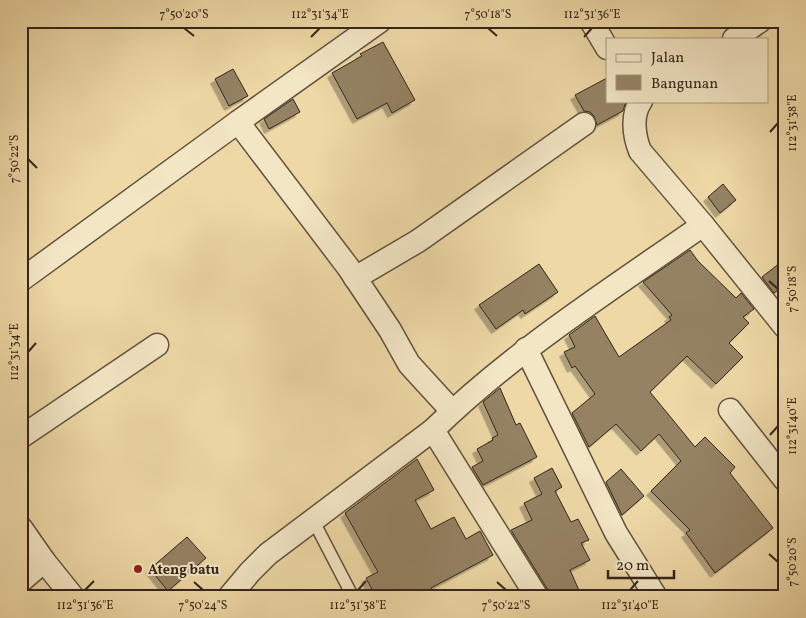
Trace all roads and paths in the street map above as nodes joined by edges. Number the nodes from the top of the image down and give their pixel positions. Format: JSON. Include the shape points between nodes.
{"nodes":[{"id":1,"x":380,"y":21,"type":"edge"},
{"id":2,"x":591,"y":21,"type":"edge"},
{"id":3,"x":760,"y":21,"type":"edge"},
{"id":4,"x":735,"y":38,"type":"edge"},
{"id":5,"x":606,"y":46,"type":"edge"},
{"id":6,"x":640,"y":102,"type":"edge"},
{"id":7,"x":238,"y":122,"type":"junction"},
{"id":8,"x":584,"y":124,"type":"dead end"},
{"id":9,"x":703,"y":225,"type":"junction"},
{"id":10,"x":355,"y":278,"type":"junction"},
{"id":11,"x":21,"y":280,"type":"edge"},
{"id":12,"x":785,"y":328,"type":"edge"},
{"id":13,"x":157,"y":345,"type":"dead end"},
{"id":14,"x":526,"y":349,"type":"junction"},
{"id":15,"x":730,"y":410,"type":"dead end"},
{"id":16,"x":452,"y":411,"type":"junction"},
{"id":17,"x":433,"y":430,"type":"junction"},
{"id":18,"x":21,"y":437,"type":"edge"},
{"id":19,"x":785,"y":480,"type":"edge"},
{"id":20,"x":313,"y":520,"type":"junction"},
{"id":21,"x":21,"y":528,"type":"edge"},
{"id":22,"x":44,"y":561,"type":"junction"},
{"id":23,"x":21,"y":580,"type":"edge"},
{"id":24,"x":73,"y":597,"type":"edge"},
{"id":25,"x":229,"y":597,"type":"edge"},
{"id":26,"x":353,"y":597,"type":"edge"},
{"id":27,"x":537,"y":597,"type":"edge"},
{"id":28,"x":656,"y":597,"type":"edge"}],
"edges":[{"from":1,"to":7,"type":"street"},
{"from":2,"to":5,"type":"street"},
{"from":3,"to":4,"type":"street"},
{"from":6,"to":9,"type":"street","via":[[634,127],[640,151]]},
{"from":7,"to":10,"type":"street"},
{"from":7,"to":11,"type":"street"},
{"from":8,"to":10,"type":"street","via":[[418,241]]},
{"from":9,"to":12,"type":"street"},
{"from":9,"to":14,"type":"street"},
{"from":10,"to":16,"type":"street","via":[[409,364]]},
{"from":13,"to":18,"type":"street"},
{"from":14,"to":16,"type":"street"},
{"from":14,"to":28,"type":"street","via":[[616,534]]},
{"from":15,"to":19,"type":"street"},
{"from":16,"to":17,"type":"street"},
{"from":17,"to":20,"type":"street"},
{"from":17,"to":27,"type":"street"},
{"from":20,"to":25,"type":"street","via":[[268,554]]},
{"from":20,"to":26,"type":"lane"},
{"from":21,"to":22,"type":"street"},
{"from":22,"to":23,"type":"street"},
{"from":22,"to":24,"type":"street"}]}
